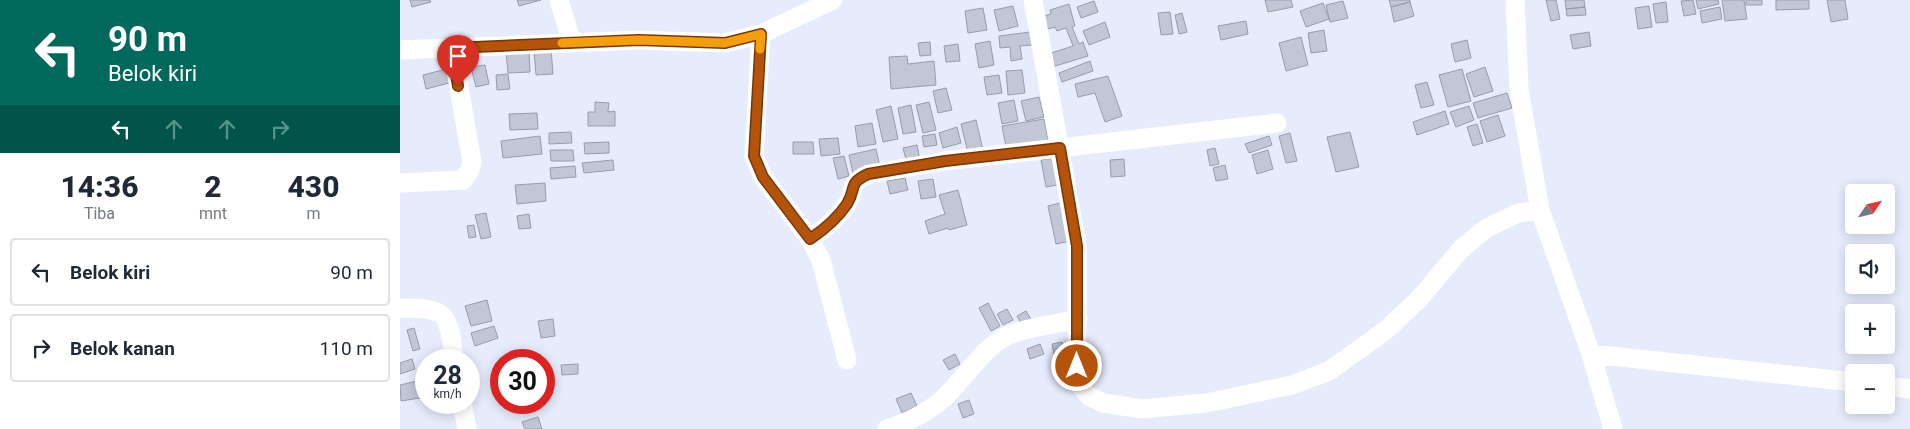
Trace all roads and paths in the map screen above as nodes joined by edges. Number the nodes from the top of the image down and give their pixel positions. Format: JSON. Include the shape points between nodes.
{"nodes":[{"id":1,"x":559,"y":0,"type":"edge"},
{"id":2,"x":833,"y":0,"type":"edge"},
{"id":3,"x":1032,"y":0,"type":"edge"},
{"id":4,"x":1515,"y":0,"type":"edge"},
{"id":5,"x":761,"y":34,"type":"junction"},
{"id":6,"x":572,"y":43,"type":"junction"},
{"id":7,"x":452,"y":48,"type":"junction"},
{"id":8,"x":400,"y":50,"type":"edge"},
{"id":9,"x":1277,"y":123,"type":"dead end"},
{"id":10,"x":1060,"y":148,"type":"junction"},
{"id":11,"x":400,"y":184,"type":"edge"},
{"id":12,"x":1540,"y":210,"type":"junction"},
{"id":13,"x":810,"y":239,"type":"junction"},
{"id":14,"x":400,"y":308,"type":"edge"},
{"id":15,"x":1078,"y":319,"type":"junction"},
{"id":16,"x":452,"y":349,"type":"edge"},
{"id":17,"x":1591,"y":354,"type":"junction"},
{"id":18,"x":847,"y":360,"type":"dead end"},
{"id":19,"x":1845,"y":381,"type":"edge"},
{"id":20,"x":1895,"y":387,"type":"edge"},
{"id":21,"x":1910,"y":388,"type":"edge"},
{"id":22,"x":464,"y":414,"type":"edge"},
{"id":23,"x":467,"y":429,"type":"edge"},
{"id":24,"x":887,"y":429,"type":"edge"},
{"id":25,"x":1613,"y":429,"type":"edge"}],
"edges":[{"from":1,"to":6,"type":"street"},
{"from":2,"to":5,"type":"street"},
{"from":3,"to":10,"type":"street"},
{"from":4,"to":12,"type":"street","via":[[1519,90]]},
{"from":5,"to":6,"type":"street","via":[[725,43],[639,40]]},
{"from":5,"to":13,"type":"street","via":[[754,156],[763,177]]},
{"from":6,"to":7,"type":"street"},
{"from":7,"to":8,"type":"street"},
{"from":7,"to":11,"type":"street","via":[[472,162],[469,172],[463,180]]},
{"from":9,"to":10,"type":"street"},
{"from":10,"to":13,"type":"street","via":[[945,161],[868,174],[858,178],[848,202],[831,224]]},
{"from":10,"to":15,"type":"street","via":[[1077,246]]},
{"from":12,"to":15,"type":"street","via":[[1518,213],[1487,228],[1462,248],[1419,300],[1386,330],[1329,371],[1292,385],[1206,403],[1142,409],[1103,403],[1089,396],[1077,378]]},
{"from":12,"to":17,"type":"street"},
{"from":13,"to":18,"type":"street","via":[[821,260]]},
{"from":14,"to":16,"type":"street","via":[[440,313],[447,323]]},
{"from":15,"to":24,"type":"street","via":[[1004,338],[930,409]]},
{"from":17,"to":19,"type":"street"},
{"from":17,"to":25,"type":"street"},
{"from":20,"to":21,"type":"street"},
{"from":22,"to":23,"type":"street"}]}
